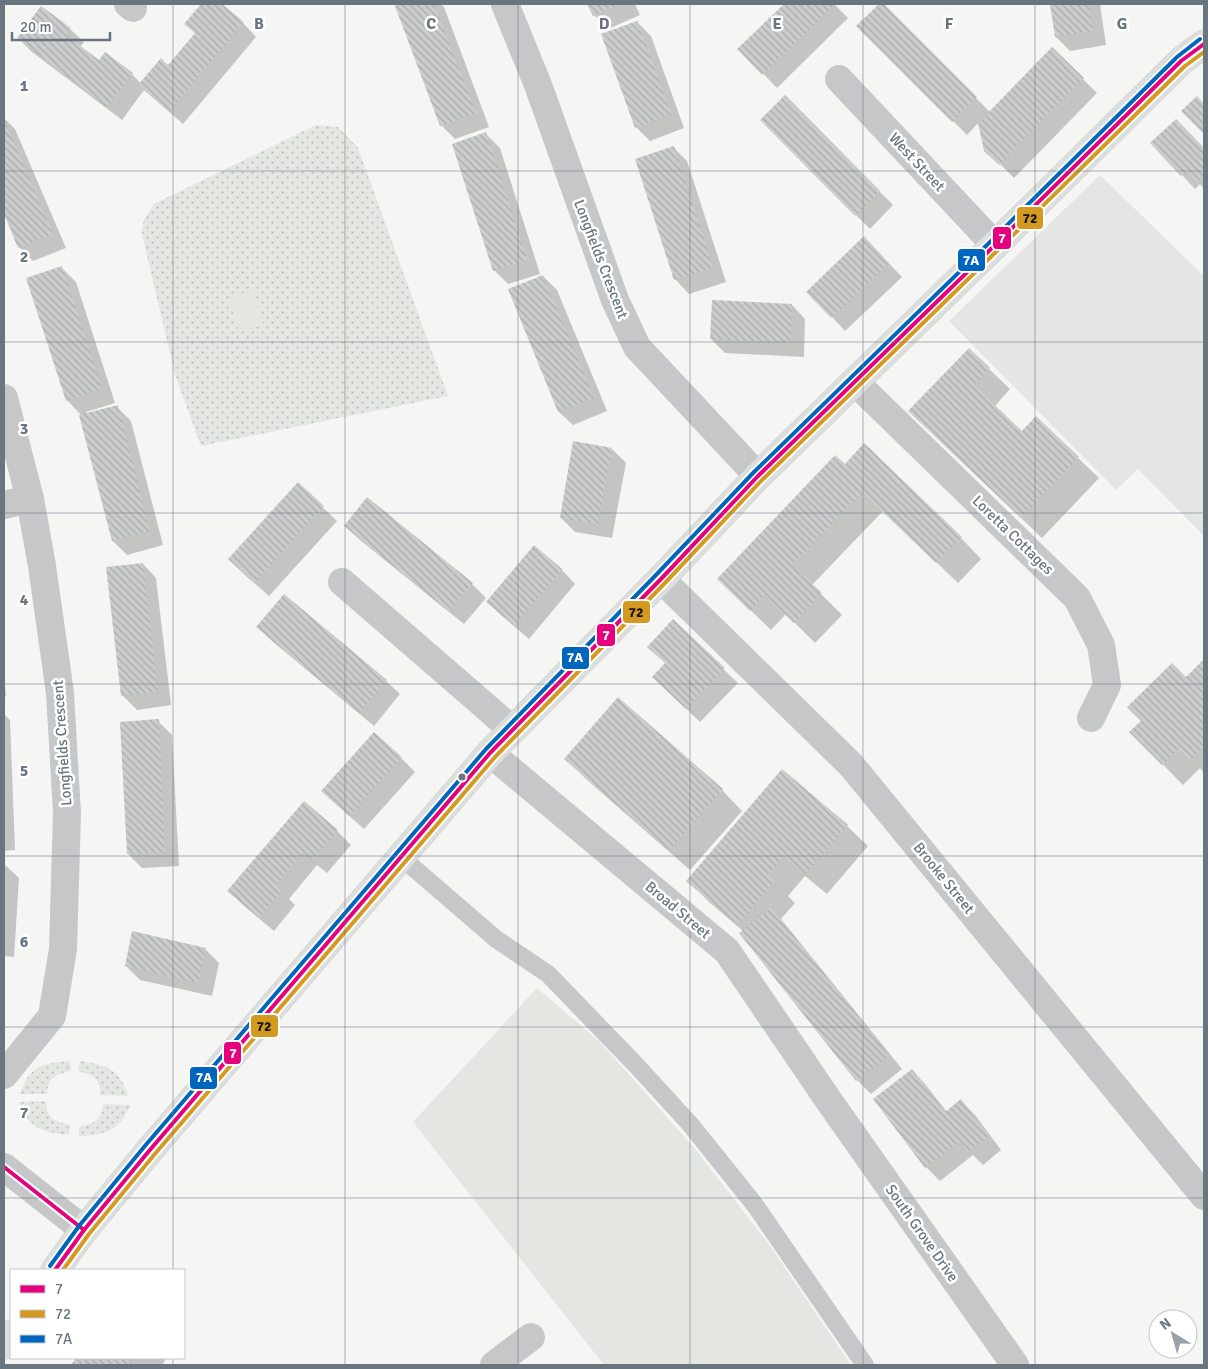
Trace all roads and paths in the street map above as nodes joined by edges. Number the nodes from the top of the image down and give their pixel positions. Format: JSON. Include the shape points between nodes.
{"nodes":[{"id":1,"x":505,"y":4,"type":"edge"},
{"id":2,"x":1204,"y":44,"type":"edge"},
{"id":3,"x":839,"y":79,"type":"dead end"},
{"id":4,"x":995,"y":245,"type":"junction"},
{"id":5,"x":855,"y":382,"type":"junction"},
{"id":6,"x":4,"y":398,"type":"edge"},
{"id":7,"x":758,"y":476,"type":"junction"},
{"id":8,"x":17,"y":502,"type":"edge"},
{"id":9,"x":661,"y":579,"type":"junction"},
{"id":10,"x":342,"y":582,"type":"dead end"},
{"id":11,"x":1091,"y":718,"type":"dead end"},
{"id":12,"x":512,"y":730,"type":"junction"},
{"id":13,"x":490,"y":753,"type":"junction"},
{"id":14,"x":401,"y":858,"type":"junction"},
{"id":15,"x":4,"y":1075,"type":"edge"},
{"id":16,"x":830,"y":1101,"type":"joint"},
{"id":17,"x":4,"y":1166,"type":"edge"},
{"id":18,"x":1204,"y":1196,"type":"edge"},
{"id":19,"x":84,"y":1230,"type":"junction"},
{"id":20,"x":56,"y":1269,"type":"edge"},
{"id":21,"x":531,"y":1337,"type":"dead end"},
{"id":22,"x":494,"y":1365,"type":"edge"},
{"id":23,"x":865,"y":1365,"type":"edge"},
{"id":24,"x":1015,"y":1365,"type":"edge"}],
"edges":[{"from":1,"to":7,"type":"street","name":"Longfields Crescent","via":[[615,300],[637,347]]},
{"from":2,"to":4,"type":"main road","via":[[1182,61]]},
{"from":3,"to":4,"type":"street","name":"West Street"},
{"from":4,"to":5,"type":"main road"},
{"from":5,"to":7,"type":"main road"},
{"from":5,"to":11,"type":"street","name":"Loretta Cottages","via":[[1077,598],[1101,645],[1107,685]]},
{"from":6,"to":8,"type":"street","name":"Longfields Crescent"},
{"from":7,"to":9,"type":"main road"},
{"from":8,"to":15,"type":"street","name":"Longfields Crescent","via":[[42,566],[60,693],[67,813],[63,949],[52,1016]]},
{"from":9,"to":12,"type":"main road"},
{"from":9,"to":18,"type":"street","name":"Brooke Street","via":[[851,765]]},
{"from":10,"to":12,"type":"street"},
{"from":12,"to":13,"type":"main road"},
{"from":13,"to":14,"type":"main road"},
{"from":13,"to":16,"type":"street","name":"Broad Street","via":[[727,951]]},
{"from":14,"to":19,"type":"main road"},
{"from":14,"to":23,"type":"lane","via":[[496,939],[548,974],[690,1124],[755,1206]]},
{"from":16,"to":24,"type":"street","name":"South Grove Drive"},
{"from":17,"to":19,"type":"street"},
{"from":19,"to":20,"type":"main road"},
{"from":21,"to":22,"type":"street"}]}
